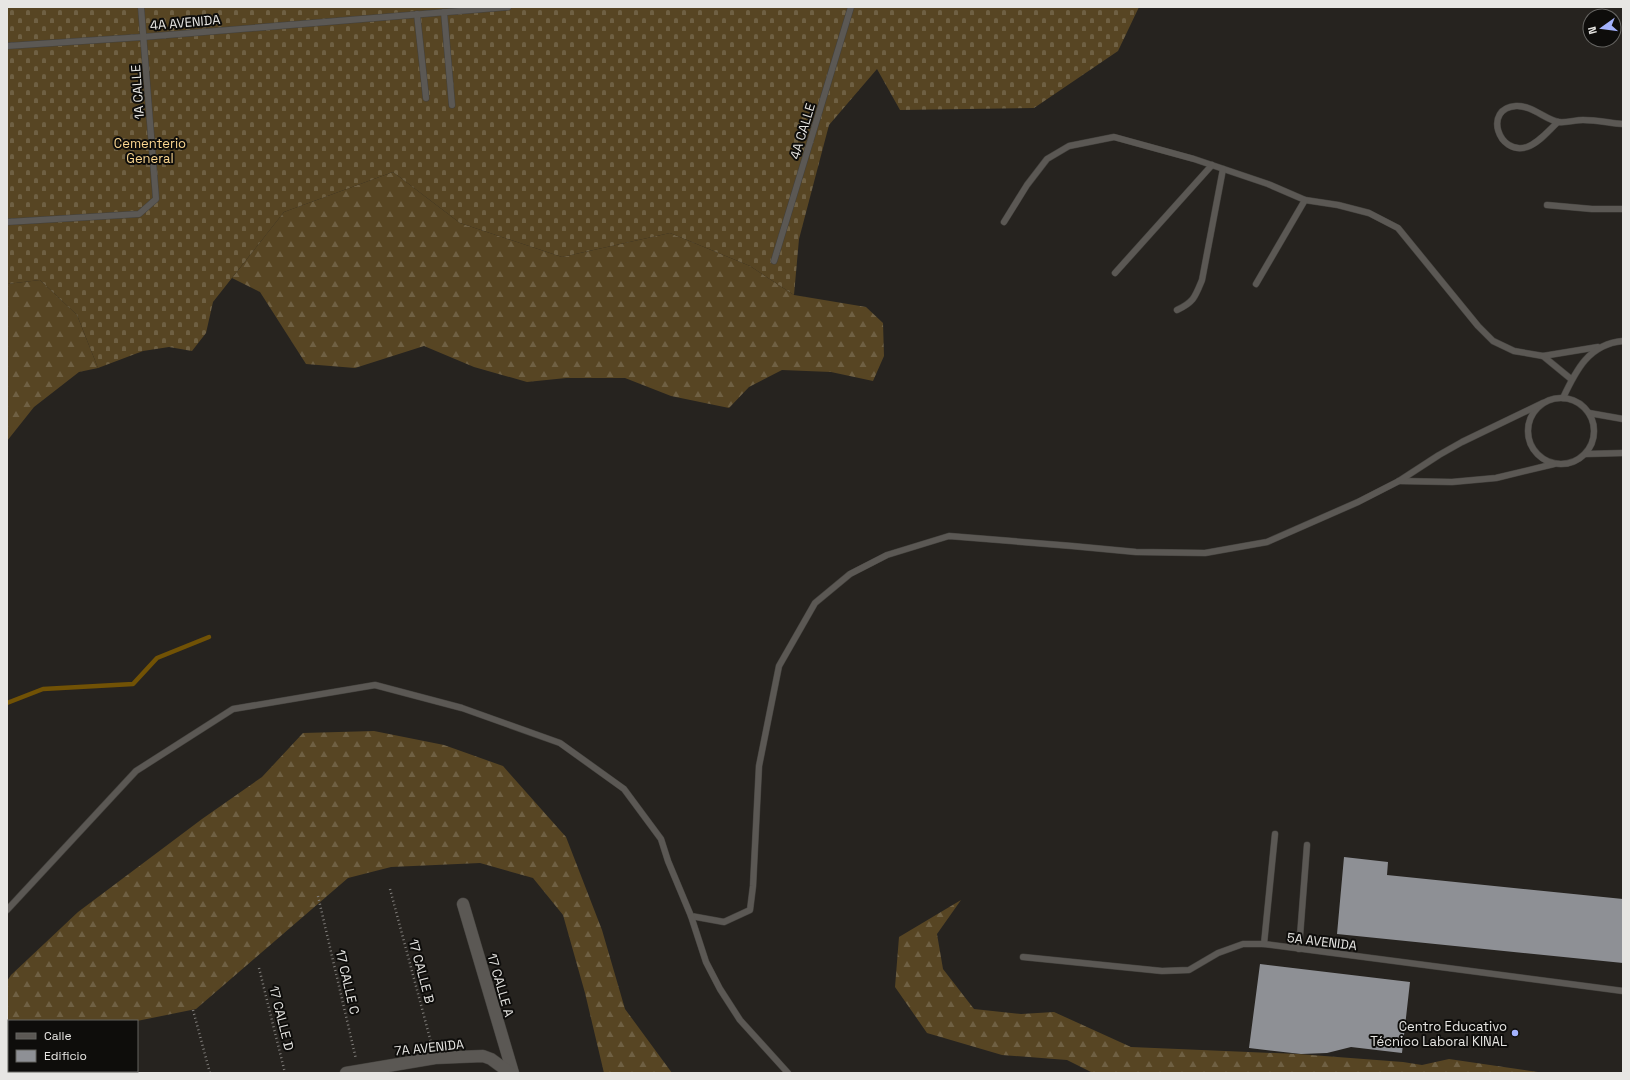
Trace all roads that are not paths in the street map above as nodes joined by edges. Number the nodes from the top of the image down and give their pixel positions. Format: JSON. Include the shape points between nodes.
{"nodes":[{"id":1,"x":141,"y":7,"type":"edge"},
{"id":2,"x":508,"y":7,"type":"edge"},
{"id":3,"x":851,"y":7,"type":"edge"},
{"id":4,"x":432,"y":10,"type":"edge"},
{"id":5,"x":444,"y":12,"type":"junction"},
{"id":6,"x":417,"y":14,"type":"junction"},
{"id":7,"x":143,"y":37,"type":"junction"},
{"id":8,"x":7,"y":46,"type":"edge"},
{"id":9,"x":426,"y":98,"type":"dead end"},
{"id":10,"x":452,"y":105,"type":"dead end"},
{"id":11,"x":1558,"y":122,"type":"junction"},
{"id":12,"x":1623,"y":124,"type":"edge"},
{"id":13,"x":1212,"y":165,"type":"junction"},
{"id":14,"x":1223,"y":169,"type":"junction"},
{"id":15,"x":1305,"y":200,"type":"junction"},
{"id":16,"x":1547,"y":205,"type":"dead end"},
{"id":17,"x":1623,"y":209,"type":"edge"},
{"id":18,"x":7,"y":222,"type":"edge"},
{"id":19,"x":1004,"y":222,"type":"dead end"},
{"id":20,"x":774,"y":261,"type":"dead end"},
{"id":21,"x":1115,"y":273,"type":"dead end"},
{"id":22,"x":1256,"y":284,"type":"dead end"},
{"id":23,"x":1177,"y":310,"type":"dead end"},
{"id":24,"x":1623,"y":341,"type":"edge"},
{"id":25,"x":1600,"y":347,"type":"junction"},
{"id":26,"x":1543,"y":356,"type":"junction"},
{"id":27,"x":1572,"y":379,"type":"junction"},
{"id":28,"x":1563,"y":398,"type":"junction"},
{"id":29,"x":1543,"y":403,"type":"junction"},
{"id":30,"x":1589,"y":413,"type":"junction"},
{"id":31,"x":1623,"y":419,"type":"edge"},
{"id":32,"x":1623,"y":453,"type":"edge"},
{"id":33,"x":1586,"y":454,"type":"junction"},
{"id":34,"x":1554,"y":464,"type":"junction"},
{"id":35,"x":1399,"y":481,"type":"junction"},
{"id":36,"x":1275,"y":834,"type":"dead end"},
{"id":37,"x":1307,"y":845,"type":"dead end"},
{"id":38,"x":463,"y":904,"type":"dead end"},
{"id":39,"x":7,"y":910,"type":"edge"},
{"id":40,"x":691,"y":916,"type":"junction"},
{"id":41,"x":1264,"y":944,"type":"junction"},
{"id":42,"x":1299,"y":949,"type":"junction"},
{"id":43,"x":1023,"y":957,"type":"dead end"},
{"id":44,"x":1623,"y":991,"type":"edge"},
{"id":45,"x":346,"y":1073,"type":"edge"},
{"id":46,"x":511,"y":1073,"type":"edge"},
{"id":47,"x":788,"y":1073,"type":"edge"}],
"edges":[{"from":1,"to":7,"type":"lane","name":"1A CALLE"},
{"from":2,"to":5,"type":"lane","name":"4A AVENIDA"},
{"from":3,"to":20,"type":"lane","name":"4A CALLE"},
{"from":4,"to":5,"type":"lane","name":"4A AVENIDA"},
{"from":4,"to":6,"type":"lane","name":"4A AVENIDA"},
{"from":5,"to":10,"type":"lane"},
{"from":6,"to":7,"type":"lane","name":"4A AVENIDA"},
{"from":6,"to":9,"type":"lane"},
{"from":7,"to":8,"type":"lane","name":"4A AVENIDA"},
{"from":7,"to":18,"type":"lane","name":"1A CALLE","via":[[156,199],[139,214]]},
{"from":11,"to":11,"type":"lane","via":[[1536,142],[1528,147],[1519,148],[1509,146],[1502,139],[1497,121],[1501,112],[1516,106],[1530,109]]},
{"from":11,"to":12,"type":"lane","via":[[1590,120]]},
{"from":13,"to":14,"type":"lane"},
{"from":13,"to":19,"type":"lane","via":[[1114,137],[1069,146],[1047,159]]},
{"from":13,"to":21,"type":"lane"},
{"from":14,"to":15,"type":"lane"},
{"from":14,"to":23,"type":"lane","via":[[1202,280],[1195,297],[1188,305]]},
{"from":15,"to":22,"type":"lane"},
{"from":15,"to":26,"type":"lane","via":[[1369,213],[1398,228],[1493,341],[1514,351]]},
{"from":16,"to":17,"type":"lane"},
{"from":24,"to":25,"type":"lane"},
{"from":25,"to":26,"type":"lane"},
{"from":25,"to":27,"type":"lane","via":[[1575,371]]},
{"from":26,"to":27,"type":"lane"},
{"from":27,"to":28,"type":"lane"},
{"from":28,"to":29,"type":"lane"},
{"from":28,"to":30,"type":"lane","via":[[1582,405]]},
{"from":29,"to":34,"type":"lane","via":[[1535,410],[1528,430],[1535,451]]},
{"from":29,"to":35,"type":"lane","via":[[1439,454]]},
{"from":30,"to":31,"type":"lane"},
{"from":30,"to":33,"type":"lane","via":[[1594,422],[1595,433]]},
{"from":32,"to":33,"type":"lane"},
{"from":33,"to":34,"type":"lane","via":[[1577,461]]},
{"from":34,"to":35,"type":"lane","via":[[1496,478],[1452,482]]},
{"from":35,"to":40,"type":"lane","via":[[1267,542],[1204,553],[1136,552],[949,536],[887,554],[850,574],[815,603],[779,666],[759,766],[750,910],[724,922]]},
{"from":36,"to":41,"type":"lane"},
{"from":37,"to":42,"type":"lane"},
{"from":38,"to":46,"type":"street","name":"17 CALLE A"},
{"from":39,"to":40,"type":"lane","via":[[136,770],[233,709],[375,686],[462,708],[560,743],[624,789],[661,839]]},
{"from":40,"to":47,"type":"lane","via":[[706,962],[728,1001],[740,1020]]},
{"from":41,"to":42,"type":"lane","name":"5A AVENIDA"},
{"from":41,"to":43,"type":"lane","name":"5A AVENIDA","via":[[1243,944],[1218,953],[1189,970],[1162,971]]},
{"from":42,"to":44,"type":"lane","name":"5A AVENIDA"},
{"from":45,"to":46,"type":"street","name":"7A AVENIDA","via":[[435,1058],[483,1056]]}]}
